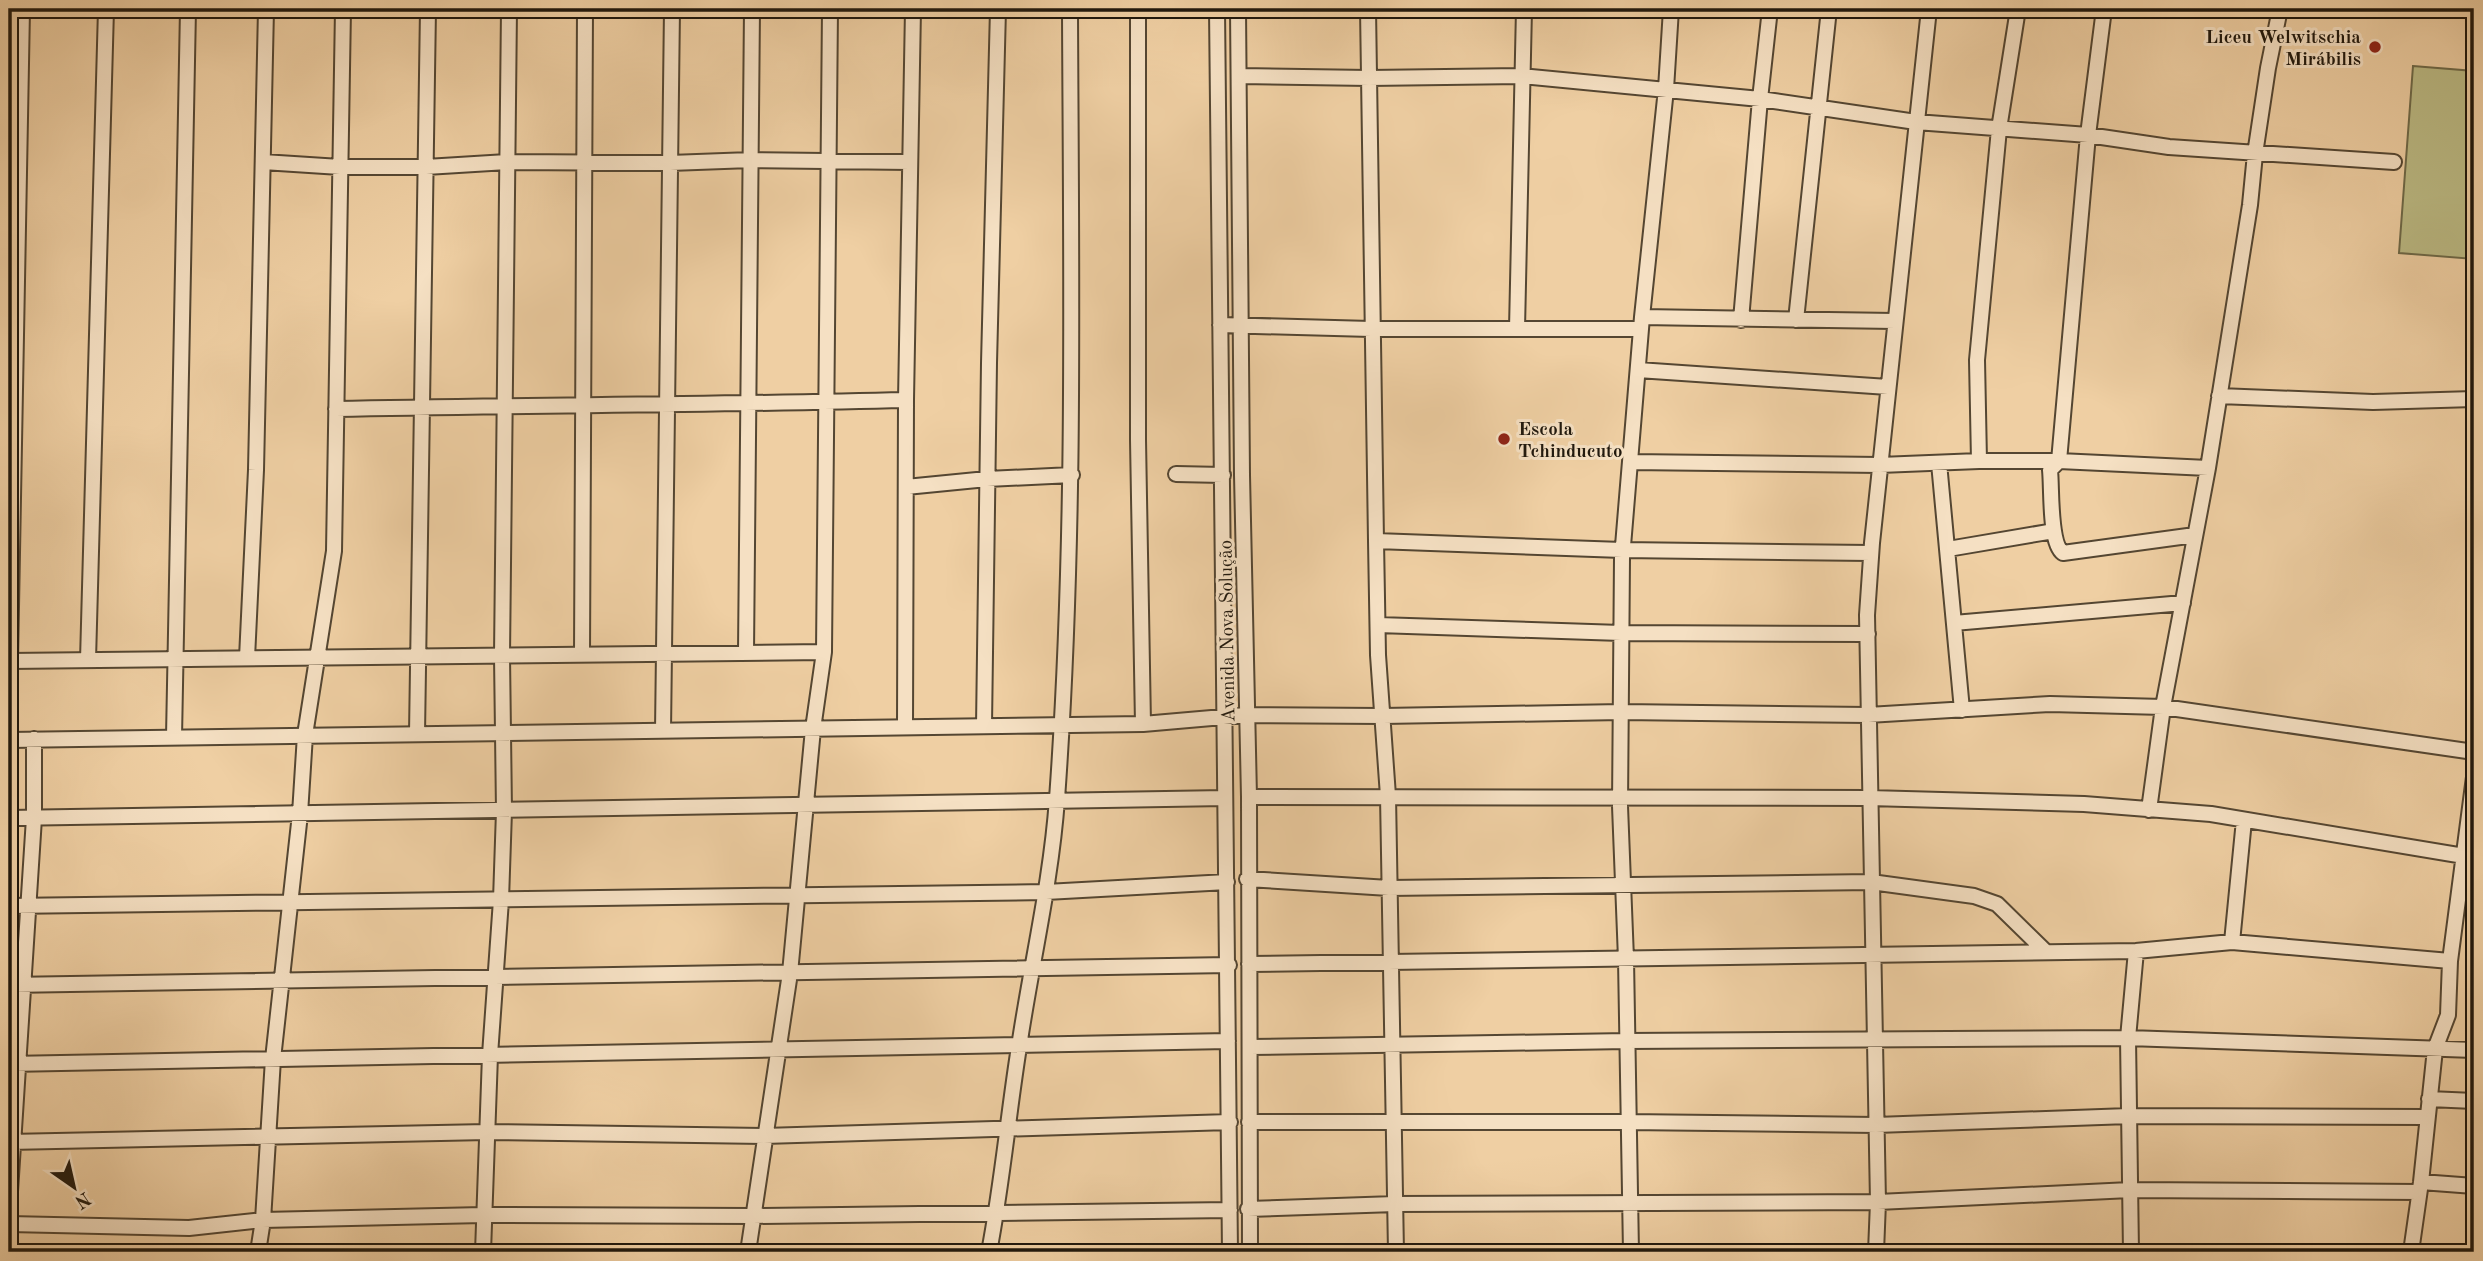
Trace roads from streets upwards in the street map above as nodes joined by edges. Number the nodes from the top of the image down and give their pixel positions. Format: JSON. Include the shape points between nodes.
{"nodes":[{"id":1,"x":22,"y":9,"type":"edge"},
{"id":2,"x":106,"y":9,"type":"edge"},
{"id":3,"x":188,"y":9,"type":"edge"},
{"id":4,"x":266,"y":9,"type":"edge"},
{"id":5,"x":343,"y":9,"type":"edge"},
{"id":6,"x":428,"y":9,"type":"edge"},
{"id":7,"x":509,"y":9,"type":"edge"},
{"id":8,"x":585,"y":9,"type":"edge"},
{"id":9,"x":672,"y":9,"type":"edge"},
{"id":10,"x":752,"y":9,"type":"edge"},
{"id":11,"x":830,"y":9,"type":"edge"},
{"id":12,"x":913,"y":9,"type":"edge"},
{"id":13,"x":998,"y":9,"type":"edge"},
{"id":14,"x":1070,"y":9,"type":"edge"},
{"id":15,"x":1138,"y":9,"type":"edge"},
{"id":16,"x":1217,"y":9,"type":"edge"},
{"id":17,"x":1238,"y":9,"type":"edge"},
{"id":18,"x":1368,"y":9,"type":"edge"},
{"id":19,"x":1524,"y":9,"type":"edge"},
{"id":20,"x":1671,"y":9,"type":"edge"},
{"id":21,"x":1770,"y":9,"type":"edge"},
{"id":22,"x":1829,"y":9,"type":"edge"},
{"id":23,"x":1929,"y":9,"type":"edge"},
{"id":24,"x":2018,"y":9,"type":"edge"},
{"id":25,"x":2104,"y":9,"type":"edge"},
{"id":26,"x":2280,"y":9,"type":"edge"},
{"id":27,"x":1240,"y":76,"type":"junction"},
{"id":28,"x":1521,"y":76,"type":"junction"},
{"id":29,"x":1369,"y":78,"type":"junction"},
{"id":30,"x":1666,"y":89,"type":"junction"},
{"id":31,"x":1760,"y":99,"type":"junction"},
{"id":32,"x":1817,"y":108,"type":"junction"},
{"id":33,"x":1916,"y":122,"type":"junction"},
{"id":34,"x":1999,"y":129,"type":"junction"},
{"id":35,"x":2088,"y":135,"type":"junction"},
{"id":36,"x":2255,"y":154,"type":"junction"},
{"id":37,"x":751,"y":160,"type":"junction"},
{"id":38,"x":829,"y":161,"type":"junction"},
{"id":39,"x":263,"y":162,"type":"junction"},
{"id":40,"x":507,"y":162,"type":"junction"},
{"id":41,"x":584,"y":162,"type":"junction"},
{"id":42,"x":910,"y":162,"type":"junction"},
{"id":43,"x":2394,"y":162,"type":"dead end"},
{"id":44,"x":670,"y":163,"type":"junction"},
{"id":45,"x":341,"y":167,"type":"junction"},
{"id":46,"x":426,"y":167,"type":"junction"},
{"id":47,"x":1741,"y":320,"type":"junction"},
{"id":48,"x":1796,"y":320,"type":"junction"},
{"id":49,"x":1895,"y":321,"type":"junction"},
{"id":50,"x":1642,"y":323,"type":"junction"},
{"id":51,"x":1220,"y":325,"type":"junction"},
{"id":52,"x":1241,"y":325,"type":"junction"},
{"id":53,"x":1371,"y":329,"type":"junction"},
{"id":54,"x":1517,"y":329,"type":"junction"},
{"id":55,"x":1639,"y":370,"type":"junction"},
{"id":56,"x":1888,"y":387,"type":"junction"},
{"id":57,"x":2219,"y":396,"type":"junction"},
{"id":58,"x":906,"y":400,"type":"junction"},
{"id":59,"x":2474,"y":400,"type":"edge"},
{"id":60,"x":828,"y":402,"type":"junction"},
{"id":61,"x":747,"y":403,"type":"junction"},
{"id":62,"x":505,"y":405,"type":"junction"},
{"id":63,"x":667,"y":405,"type":"junction"},
{"id":64,"x":422,"y":407,"type":"junction"},
{"id":65,"x":583,"y":407,"type":"junction"},
{"id":66,"x":336,"y":409,"type":"junction"},
{"id":67,"x":1630,"y":461,"type":"junction"},
{"id":68,"x":1979,"y":461,"type":"junction"},
{"id":69,"x":2059,"y":461,"type":"junction"},
{"id":70,"x":1939,"y":464,"type":"junction"},
{"id":71,"x":1880,"y":465,"type":"junction"},
{"id":72,"x":2208,"y":468,"type":"junction"},
{"id":73,"x":1176,"y":474,"type":"dead end"},
{"id":74,"x":1072,"y":475,"type":"junction"},
{"id":75,"x":1223,"y":475,"type":"junction"},
{"id":76,"x":987,"y":479,"type":"junction"},
{"id":77,"x":906,"y":487,"type":"junction"},
{"id":78,"x":2054,"y":531,"type":"junction"},
{"id":79,"x":2195,"y":535,"type":"junction"},
{"id":80,"x":1376,"y":541,"type":"junction"},
{"id":81,"x":1948,"y":549,"type":"junction"},
{"id":82,"x":1622,"y":550,"type":"junction"},
{"id":83,"x":1871,"y":553,"type":"junction"},
{"id":84,"x":2183,"y":603,"type":"junction"},
{"id":85,"x":1954,"y":623,"type":"junction"},
{"id":86,"x":1377,"y":625,"type":"junction"},
{"id":87,"x":1621,"y":633,"type":"junction"},
{"id":88,"x":1867,"y":634,"type":"junction"},
{"id":89,"x":824,"y":652,"type":"junction"},
{"id":90,"x":746,"y":653,"type":"junction"},
{"id":91,"x":664,"y":654,"type":"junction"},
{"id":92,"x":582,"y":655,"type":"junction"},
{"id":93,"x":502,"y":656,"type":"junction"},
{"id":94,"x":418,"y":657,"type":"junction"},
{"id":95,"x":316,"y":658,"type":"junction"},
{"id":96,"x":176,"y":659,"type":"junction"},
{"id":97,"x":247,"y":659,"type":"junction"},
{"id":98,"x":88,"y":660,"type":"junction"},
{"id":99,"x":10,"y":661,"type":"edge"},
{"id":100,"x":2163,"y":707,"type":"junction"},
{"id":101,"x":1962,"y":710,"type":"junction"},
{"id":102,"x":1622,"y":712,"type":"junction"},
{"id":103,"x":1246,"y":715,"type":"junction"},
{"id":104,"x":1868,"y":715,"type":"junction"},
{"id":105,"x":1383,"y":716,"type":"junction"},
{"id":106,"x":1225,"y":717,"type":"junction"},
{"id":107,"x":1143,"y":724,"type":"junction"},
{"id":108,"x":1061,"y":725,"type":"junction"},
{"id":109,"x":984,"y":726,"type":"junction"},
{"id":110,"x":905,"y":727,"type":"junction"},
{"id":111,"x":813,"y":729,"type":"junction"},
{"id":112,"x":663,"y":730,"type":"junction"},
{"id":113,"x":504,"y":733,"type":"junction"},
{"id":114,"x":417,"y":734,"type":"junction"},
{"id":115,"x":305,"y":736,"type":"junction"},
{"id":116,"x":174,"y":737,"type":"junction"},
{"id":117,"x":34,"y":739,"type":"junction"},
{"id":118,"x":9,"y":740,"type":"edge"},
{"id":119,"x":2474,"y":752,"type":"edge"},
{"id":120,"x":2474,"y":776,"type":"edge"},
{"id":121,"x":1388,"y":796,"type":"junction"},
{"id":122,"x":1620,"y":796,"type":"junction"},
{"id":123,"x":1248,"y":797,"type":"junction"},
{"id":124,"x":1869,"y":797,"type":"junction"},
{"id":125,"x":1226,"y":798,"type":"junction"},
{"id":126,"x":1057,"y":802,"type":"junction"},
{"id":127,"x":805,"y":806,"type":"junction"},
{"id":128,"x":2149,"y":810,"type":"junction"},
{"id":129,"x":504,"y":811,"type":"junction"},
{"id":130,"x":300,"y":814,"type":"junction"},
{"id":131,"x":9,"y":818,"type":"edge"},
{"id":132,"x":34,"y":818,"type":"junction"},
{"id":133,"x":2244,"y":820,"type":"junction"},
{"id":134,"x":2464,"y":856,"type":"junction"},
{"id":135,"x":1247,"y":879,"type":"junction"},
{"id":136,"x":1227,"y":882,"type":"junction"},
{"id":137,"x":1871,"y":882,"type":"junction"},
{"id":138,"x":1623,"y":885,"type":"junction"},
{"id":139,"x":1388,"y":888,"type":"junction"},
{"id":140,"x":1046,"y":892,"type":"junction"},
{"id":141,"x":797,"y":896,"type":"junction"},
{"id":142,"x":501,"y":900,"type":"junction"},
{"id":143,"x":290,"y":902,"type":"junction"},
{"id":144,"x":9,"y":906,"type":"edge"},
{"id":145,"x":29,"y":906,"type":"junction"},
{"id":146,"x":2232,"y":942,"type":"junction"},
{"id":147,"x":2136,"y":951,"type":"junction"},
{"id":148,"x":2046,"y":952,"type":"junction"},
{"id":149,"x":1872,"y":955,"type":"junction"},
{"id":150,"x":1626,"y":959,"type":"junction"},
{"id":151,"x":2450,"y":961,"type":"junction"},
{"id":152,"x":1392,"y":963,"type":"junction"},
{"id":153,"x":1249,"y":964,"type":"junction"},
{"id":154,"x":1229,"y":965,"type":"junction"},
{"id":155,"x":1032,"y":969,"type":"junction"},
{"id":156,"x":790,"y":973,"type":"junction"},
{"id":157,"x":494,"y":978,"type":"junction"},
{"id":158,"x":281,"y":981,"type":"junction"},
{"id":159,"x":16,"y":985,"type":"edge"},
{"id":160,"x":2128,"y":1038,"type":"junction"},
{"id":161,"x":1874,"y":1040,"type":"junction"},
{"id":162,"x":1228,"y":1041,"type":"junction"},
{"id":163,"x":1627,"y":1041,"type":"junction"},
{"id":164,"x":1019,"y":1045,"type":"junction"},
{"id":165,"x":1392,"y":1045,"type":"junction"},
{"id":166,"x":1250,"y":1047,"type":"junction"},
{"id":167,"x":2435,"y":1049,"type":"junction"},
{"id":168,"x":777,"y":1050,"type":"junction"},
{"id":169,"x":2474,"y":1050,"type":"edge"},
{"id":170,"x":490,"y":1055,"type":"junction"},
{"id":171,"x":273,"y":1059,"type":"junction"},
{"id":172,"x":13,"y":1064,"type":"edge"},
{"id":173,"x":2429,"y":1099,"type":"junction"},
{"id":174,"x":2474,"y":1101,"type":"edge"},
{"id":175,"x":2129,"y":1116,"type":"junction"},
{"id":176,"x":2426,"y":1117,"type":"junction"},
{"id":177,"x":1230,"y":1122,"type":"junction"},
{"id":178,"x":1249,"y":1122,"type":"junction"},
{"id":179,"x":1394,"y":1122,"type":"junction"},
{"id":180,"x":1627,"y":1122,"type":"junction"},
{"id":181,"x":1875,"y":1125,"type":"junction"},
{"id":182,"x":1007,"y":1129,"type":"junction"},
{"id":183,"x":487,"y":1132,"type":"junction"},
{"id":184,"x":764,"y":1136,"type":"junction"},
{"id":185,"x":268,"y":1138,"type":"junction"},
{"id":186,"x":11,"y":1142,"type":"edge"},
{"id":187,"x":2474,"y":1186,"type":"edge"},
{"id":188,"x":2420,"y":1187,"type":"junction"},
{"id":189,"x":2130,"y":1190,"type":"junction"},
{"id":190,"x":1878,"y":1202,"type":"junction"},
{"id":191,"x":1630,"y":1203,"type":"junction"},
{"id":192,"x":1395,"y":1204,"type":"junction"},
{"id":193,"x":9,"y":1206,"type":"edge"},
{"id":194,"x":1248,"y":1209,"type":"junction"},
{"id":195,"x":1230,"y":1210,"type":"junction"},
{"id":196,"x":997,"y":1212,"type":"junction"},
{"id":197,"x":483,"y":1215,"type":"junction"},
{"id":198,"x":753,"y":1216,"type":"junction"},
{"id":199,"x":263,"y":1220,"type":"junction"},
{"id":200,"x":9,"y":1224,"type":"edge"},
{"id":201,"x":258,"y":1252,"type":"edge"},
{"id":202,"x":483,"y":1252,"type":"edge"},
{"id":203,"x":748,"y":1252,"type":"edge"},
{"id":204,"x":989,"y":1252,"type":"edge"},
{"id":205,"x":1230,"y":1252,"type":"edge"},
{"id":206,"x":1250,"y":1252,"type":"edge"},
{"id":207,"x":1396,"y":1252,"type":"edge"},
{"id":208,"x":1631,"y":1252,"type":"edge"},
{"id":209,"x":1877,"y":1252,"type":"edge"},
{"id":210,"x":2131,"y":1252,"type":"edge"},
{"id":211,"x":2411,"y":1252,"type":"edge"}],
"edges":[{"from":1,"to":99,"type":"street"},
{"from":2,"to":98,"type":"street"},
{"from":3,"to":96,"type":"street"},
{"from":4,"to":39,"type":"street"},
{"from":5,"to":45,"type":"street"},
{"from":6,"to":46,"type":"street"},
{"from":7,"to":40,"type":"street"},
{"from":8,"to":41,"type":"street"},
{"from":9,"to":44,"type":"street"},
{"from":10,"to":37,"type":"street"},
{"from":11,"to":38,"type":"street"},
{"from":12,"to":42,"type":"street"},
{"from":13,"to":76,"type":"street"},
{"from":14,"to":74,"type":"street"},
{"from":15,"to":107,"type":"street"},
{"from":16,"to":51,"type":"street","name":"Avenida Nova Solução"},
{"from":17,"to":27,"type":"street","name":"Avenida Nova Solução"},
{"from":18,"to":29,"type":"street"},
{"from":19,"to":28,"type":"street"},
{"from":20,"to":30,"type":"street"},
{"from":21,"to":31,"type":"street"},
{"from":22,"to":32,"type":"street"},
{"from":23,"to":33,"type":"street"},
{"from":24,"to":34,"type":"street"},
{"from":25,"to":35,"type":"street"},
{"from":26,"to":36,"type":"street"},
{"from":27,"to":29,"type":"street"},
{"from":27,"to":52,"type":"street","name":"Avenida Nova Solução"},
{"from":28,"to":29,"type":"street"},
{"from":28,"to":30,"type":"street"},
{"from":28,"to":54,"type":"street"},
{"from":29,"to":53,"type":"street"},
{"from":30,"to":31,"type":"street"},
{"from":30,"to":50,"type":"street"},
{"from":31,"to":32,"type":"street"},
{"from":31,"to":47,"type":"street"},
{"from":32,"to":33,"type":"street"},
{"from":32,"to":48,"type":"street"},
{"from":33,"to":34,"type":"street"},
{"from":33,"to":49,"type":"street"},
{"from":34,"to":35,"type":"street"},
{"from":34,"to":68,"type":"street","via":[[1977,360]]},
{"from":35,"to":36,"type":"street"},
{"from":35,"to":69,"type":"street"},
{"from":36,"to":43,"type":"street"},
{"from":36,"to":57,"type":"street"},
{"from":37,"to":38,"type":"street"},
{"from":37,"to":44,"type":"street"},
{"from":37,"to":61,"type":"street"},
{"from":38,"to":42,"type":"street"},
{"from":38,"to":60,"type":"street"},
{"from":39,"to":45,"type":"street"},
{"from":39,"to":97,"type":"street"},
{"from":40,"to":41,"type":"street"},
{"from":40,"to":46,"type":"street"},
{"from":40,"to":62,"type":"street"},
{"from":41,"to":44,"type":"street"},
{"from":41,"to":65,"type":"street"},
{"from":42,"to":58,"type":"street"},
{"from":44,"to":63,"type":"street"},
{"from":45,"to":46,"type":"street"},
{"from":45,"to":66,"type":"street"},
{"from":46,"to":64,"type":"street"},
{"from":47,"to":48,"type":"street"},
{"from":47,"to":50,"type":"street"},
{"from":48,"to":49,"type":"street"},
{"from":49,"to":56,"type":"street"},
{"from":50,"to":54,"type":"street"},
{"from":50,"to":55,"type":"street"},
{"from":51,"to":52,"type":"street"},
{"from":51,"to":75,"type":"street","name":"Avenida Nova Solução"},
{"from":52,"to":53,"type":"street"},
{"from":52,"to":103,"type":"street","name":"Avenida Nova Solução"},
{"from":53,"to":54,"type":"street"},
{"from":53,"to":80,"type":"street"},
{"from":55,"to":56,"type":"street"},
{"from":55,"to":67,"type":"street"},
{"from":56,"to":71,"type":"street"},
{"from":57,"to":59,"type":"street","via":[[2373,402]]},
{"from":57,"to":72,"type":"street"},
{"from":58,"to":60,"type":"street"},
{"from":58,"to":77,"type":"street"},
{"from":60,"to":61,"type":"street"},
{"from":60,"to":89,"type":"street"},
{"from":61,"to":63,"type":"street"},
{"from":61,"to":90,"type":"street"},
{"from":62,"to":64,"type":"street"},
{"from":62,"to":65,"type":"street"},
{"from":62,"to":93,"type":"street"},
{"from":63,"to":65,"type":"street"},
{"from":63,"to":91,"type":"street"},
{"from":64,"to":66,"type":"street"},
{"from":64,"to":94,"type":"street"},
{"from":65,"to":92,"type":"street"},
{"from":66,"to":95,"type":"street","via":[[334,551]]},
{"from":67,"to":71,"type":"street"},
{"from":67,"to":82,"type":"street"},
{"from":68,"to":69,"type":"street"},
{"from":68,"to":70,"type":"street"},
{"from":69,"to":72,"type":"street"},
{"from":69,"to":78,"type":"street","via":[[2050,470]]},
{"from":70,"to":71,"type":"street"},
{"from":70,"to":81,"type":"street"},
{"from":71,"to":83,"type":"street"},
{"from":72,"to":79,"type":"street"},
{"from":73,"to":75,"type":"street"},
{"from":74,"to":76,"type":"street"},
{"from":74,"to":108,"type":"street"},
{"from":75,"to":106,"type":"street","name":"Avenida Nova Solução"},
{"from":76,"to":77,"type":"street"},
{"from":76,"to":109,"type":"street"},
{"from":77,"to":110,"type":"street"},
{"from":78,"to":79,"type":"street","via":[[2057,549],[2063,554]]},
{"from":78,"to":81,"type":"street"},
{"from":79,"to":84,"type":"street"},
{"from":80,"to":82,"type":"street"},
{"from":80,"to":86,"type":"street"},
{"from":81,"to":85,"type":"street"},
{"from":82,"to":83,"type":"street"},
{"from":82,"to":87,"type":"street"},
{"from":83,"to":88,"type":"street"},
{"from":84,"to":85,"type":"street"},
{"from":84,"to":100,"type":"street"},
{"from":85,"to":101,"type":"street"},
{"from":86,"to":87,"type":"street"},
{"from":86,"to":105,"type":"street"},
{"from":87,"to":88,"type":"street"},
{"from":87,"to":102,"type":"street"},
{"from":88,"to":104,"type":"street"},
{"from":89,"to":90,"type":"street"},
{"from":89,"to":111,"type":"street"},
{"from":90,"to":91,"type":"street"},
{"from":91,"to":92,"type":"street"},
{"from":91,"to":112,"type":"street"},
{"from":92,"to":93,"type":"street"},
{"from":93,"to":94,"type":"street"},
{"from":93,"to":113,"type":"street"},
{"from":94,"to":95,"type":"street"},
{"from":94,"to":114,"type":"street"},
{"from":95,"to":97,"type":"street"},
{"from":95,"to":115,"type":"street"},
{"from":96,"to":97,"type":"street"},
{"from":96,"to":98,"type":"street"},
{"from":96,"to":116,"type":"street"},
{"from":98,"to":99,"type":"street"},
{"from":100,"to":101,"type":"street","via":[[2050,704]]},
{"from":100,"to":119,"type":"street"},
{"from":100,"to":128,"type":"street"},
{"from":101,"to":104,"type":"street"},
{"from":102,"to":104,"type":"street"},
{"from":102,"to":105,"type":"street"},
{"from":102,"to":122,"type":"street"},
{"from":103,"to":105,"type":"street"},
{"from":103,"to":106,"type":"street"},
{"from":103,"to":123,"type":"street","name":"Avenida Nova Solução"},
{"from":104,"to":124,"type":"street"},
{"from":105,"to":121,"type":"street"},
{"from":106,"to":107,"type":"street"},
{"from":106,"to":125,"type":"street","name":"Avenida Nova Solução"},
{"from":107,"to":108,"type":"street"},
{"from":108,"to":109,"type":"street"},
{"from":108,"to":126,"type":"street"},
{"from":109,"to":110,"type":"street"},
{"from":110,"to":111,"type":"street"},
{"from":111,"to":112,"type":"street"},
{"from":111,"to":127,"type":"street"},
{"from":112,"to":113,"type":"street"},
{"from":113,"to":114,"type":"street"},
{"from":113,"to":129,"type":"street"},
{"from":114,"to":115,"type":"street"},
{"from":115,"to":116,"type":"street"},
{"from":115,"to":130,"type":"street"},
{"from":116,"to":117,"type":"street"},
{"from":117,"to":118,"type":"street"},
{"from":117,"to":132,"type":"street"},
{"from":120,"to":134,"type":"street"},
{"from":121,"to":122,"type":"street"},
{"from":121,"to":123,"type":"street"},
{"from":121,"to":139,"type":"street"},
{"from":122,"to":124,"type":"street"},
{"from":122,"to":138,"type":"street"},
{"from":123,"to":135,"type":"street","name":"Avenida Nova Solução"},
{"from":124,"to":128,"type":"street"},
{"from":124,"to":137,"type":"street"},
{"from":125,"to":126,"type":"street"},
{"from":125,"to":136,"type":"street","name":"Avenida Nova Solução"},
{"from":126,"to":127,"type":"street"},
{"from":126,"to":140,"type":"street"},
{"from":127,"to":129,"type":"street"},
{"from":127,"to":141,"type":"street"},
{"from":128,"to":133,"type":"street"},
{"from":129,"to":130,"type":"street"},
{"from":129,"to":142,"type":"street"},
{"from":130,"to":132,"type":"street"},
{"from":130,"to":143,"type":"street"},
{"from":131,"to":132,"type":"street"},
{"from":132,"to":145,"type":"street"},
{"from":133,"to":134,"type":"street"},
{"from":133,"to":146,"type":"street"},
{"from":134,"to":151,"type":"street"},
{"from":135,"to":139,"type":"street"},
{"from":135,"to":153,"type":"street","name":"Avenida Nova Solução"},
{"from":136,"to":140,"type":"street"},
{"from":136,"to":154,"type":"street","name":"Avenida Nova Solução"},
{"from":137,"to":138,"type":"street"},
{"from":137,"to":148,"type":"street","via":[[1975,895],[1997,904]]},
{"from":137,"to":149,"type":"street"},
{"from":138,"to":139,"type":"street"},
{"from":138,"to":150,"type":"street"},
{"from":139,"to":152,"type":"street"},
{"from":140,"to":141,"type":"street"},
{"from":140,"to":155,"type":"street"},
{"from":141,"to":142,"type":"street"},
{"from":141,"to":156,"type":"street"},
{"from":142,"to":143,"type":"street"},
{"from":142,"to":157,"type":"street"},
{"from":143,"to":145,"type":"street"},
{"from":143,"to":158,"type":"street"},
{"from":144,"to":145,"type":"street"},
{"from":145,"to":159,"type":"street"},
{"from":146,"to":147,"type":"street"},
{"from":146,"to":151,"type":"street"},
{"from":147,"to":148,"type":"street"},
{"from":147,"to":160,"type":"street"},
{"from":148,"to":149,"type":"street"},
{"from":149,"to":150,"type":"street"},
{"from":149,"to":161,"type":"street"},
{"from":150,"to":152,"type":"street"},
{"from":150,"to":163,"type":"street"},
{"from":151,"to":167,"type":"street","via":[[2448,1015]]},
{"from":152,"to":153,"type":"street"},
{"from":152,"to":165,"type":"street"},
{"from":153,"to":166,"type":"street","name":"Avenida Nova Solução"},
{"from":154,"to":155,"type":"street"},
{"from":154,"to":162,"type":"street","name":"Avenida Nova Solução"},
{"from":155,"to":156,"type":"street"},
{"from":155,"to":164,"type":"street"},
{"from":156,"to":157,"type":"street"},
{"from":156,"to":168,"type":"street"},
{"from":157,"to":158,"type":"street"},
{"from":157,"to":170,"type":"street"},
{"from":158,"to":159,"type":"street"},
{"from":158,"to":171,"type":"street"},
{"from":159,"to":172,"type":"street"},
{"from":160,"to":161,"type":"street"},
{"from":160,"to":167,"type":"street"},
{"from":160,"to":175,"type":"street"},
{"from":161,"to":163,"type":"street"},
{"from":161,"to":181,"type":"street"},
{"from":162,"to":164,"type":"street"},
{"from":162,"to":177,"type":"street","name":"Avenida Nova Solução"},
{"from":163,"to":165,"type":"street"},
{"from":163,"to":180,"type":"street"},
{"from":164,"to":168,"type":"street"},
{"from":164,"to":182,"type":"street"},
{"from":165,"to":166,"type":"street"},
{"from":165,"to":179,"type":"street"},
{"from":166,"to":178,"type":"street","name":"Avenida Nova Solução"},
{"from":167,"to":169,"type":"street"},
{"from":167,"to":173,"type":"street"},
{"from":168,"to":170,"type":"street"},
{"from":168,"to":184,"type":"street"},
{"from":170,"to":171,"type":"street"},
{"from":170,"to":183,"type":"street"},
{"from":171,"to":172,"type":"street"},
{"from":171,"to":185,"type":"street"},
{"from":172,"to":186,"type":"street"},
{"from":173,"to":174,"type":"street"},
{"from":173,"to":176,"type":"street"},
{"from":175,"to":176,"type":"street"},
{"from":175,"to":181,"type":"street"},
{"from":175,"to":189,"type":"street"},
{"from":176,"to":188,"type":"street"},
{"from":177,"to":182,"type":"street"},
{"from":177,"to":195,"type":"street","name":"Avenida Nova Solução"},
{"from":178,"to":179,"type":"street"},
{"from":178,"to":194,"type":"street","name":"Avenida Nova Solução"},
{"from":179,"to":180,"type":"street"},
{"from":179,"to":192,"type":"street"},
{"from":180,"to":181,"type":"street"},
{"from":180,"to":191,"type":"street"},
{"from":181,"to":190,"type":"street"},
{"from":182,"to":184,"type":"street"},
{"from":182,"to":196,"type":"street"},
{"from":183,"to":184,"type":"street"},
{"from":183,"to":185,"type":"street"},
{"from":183,"to":197,"type":"street"},
{"from":184,"to":198,"type":"street"},
{"from":185,"to":186,"type":"street"},
{"from":185,"to":199,"type":"street"},
{"from":186,"to":193,"type":"street"},
{"from":187,"to":188,"type":"street"},
{"from":188,"to":189,"type":"street"},
{"from":188,"to":211,"type":"street"},
{"from":189,"to":190,"type":"street"},
{"from":189,"to":210,"type":"street"},
{"from":190,"to":191,"type":"street"},
{"from":190,"to":209,"type":"street"},
{"from":191,"to":192,"type":"street"},
{"from":191,"to":208,"type":"street"},
{"from":192,"to":194,"type":"street"},
{"from":192,"to":207,"type":"street"},
{"from":194,"to":206,"type":"street","name":"Avenida Nova Solução"},
{"from":195,"to":196,"type":"street"},
{"from":195,"to":205,"type":"street","name":"Avenida Nova Solução"},
{"from":196,"to":198,"type":"street"},
{"from":196,"to":204,"type":"street"},
{"from":197,"to":198,"type":"street"},
{"from":197,"to":199,"type":"street"},
{"from":197,"to":202,"type":"street"},
{"from":198,"to":203,"type":"street"},
{"from":199,"to":200,"type":"street","via":[[189,1228]]},
{"from":199,"to":201,"type":"street"}]}
